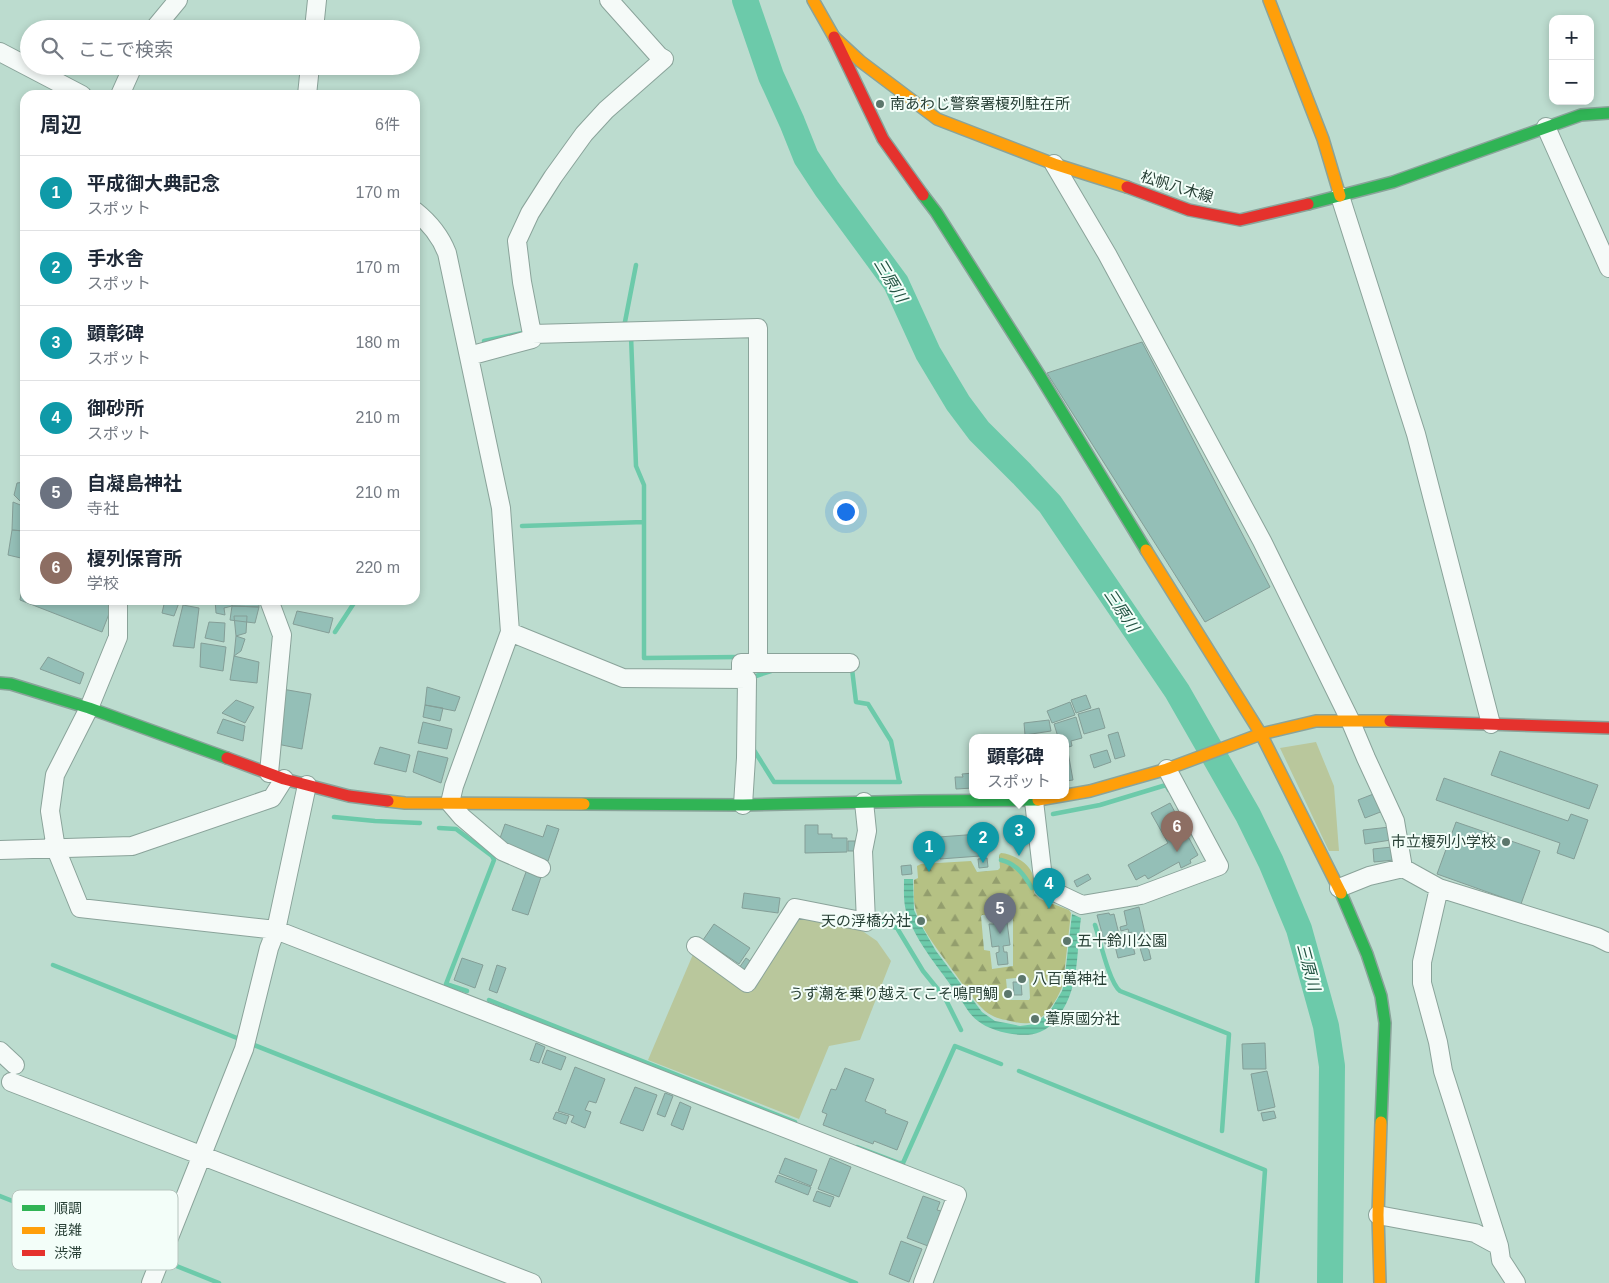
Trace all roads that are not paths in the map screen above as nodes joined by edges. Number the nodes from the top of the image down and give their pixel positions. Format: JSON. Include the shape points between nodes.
{"nodes":[{"id":1,"x":178,"y":0,"type":"edge"},
{"id":2,"x":317,"y":0,"type":"edge"},
{"id":3,"x":609,"y":0,"type":"edge"},
{"id":4,"x":813,"y":0,"type":"edge"},
{"id":5,"x":1269,"y":0,"type":"edge"},
{"id":6,"x":161,"y":20,"type":"edge"},
{"id":7,"x":315,"y":20,"type":"edge"},
{"id":8,"x":834,"y":37,"type":"junction"},
{"id":9,"x":0,"y":52,"type":"edge"},
{"id":10,"x":20,"y":62,"type":"edge"},
{"id":11,"x":44,"y":75,"type":"edge"},
{"id":12,"x":129,"y":75,"type":"edge"},
{"id":13,"x":309,"y":75,"type":"edge"},
{"id":14,"x":72,"y":90,"type":"edge"},
{"id":15,"x":122,"y":90,"type":"edge"},
{"id":16,"x":308,"y":90,"type":"edge"},
{"id":17,"x":1609,"y":105,"type":"edge"},
{"id":18,"x":1609,"y":113,"type":"edge"},
{"id":19,"x":1581,"y":115,"type":"junction"},
{"id":20,"x":1546,"y":127,"type":"junction"},
{"id":21,"x":1054,"y":164,"type":"junction"},
{"id":22,"x":1340,"y":196,"type":"junction"},
{"id":23,"x":420,"y":215,"type":"edge"},
{"id":24,"x":1609,"y":268,"type":"edge"},
{"id":25,"x":532,"y":334,"type":"junction"},
{"id":26,"x":469,"y":356,"type":"junction"},
{"id":27,"x":118,"y":605,"type":"edge"},
{"id":28,"x":271,"y":605,"type":"edge"},
{"id":29,"x":510,"y":632,"type":"junction"},
{"id":30,"x":758,"y":663,"type":"junction"},
{"id":31,"x":850,"y":663,"type":"dead end"},
{"id":32,"x":741,"y":679,"type":"junction"},
{"id":33,"x":0,"y":683,"type":"edge"},
{"id":34,"x":89,"y":708,"type":"junction"},
{"id":35,"x":1350,"y":720,"type":"junction"},
{"id":36,"x":1491,"y":724,"type":"junction"},
{"id":37,"x":1609,"y":728,"type":"edge"},
{"id":38,"x":1261,"y":734,"type":"junction"},
{"id":39,"x":1172,"y":767,"type":"junction"},
{"id":40,"x":276,"y":776,"type":"junction"},
{"id":41,"x":307,"y":785,"type":"junction"},
{"id":42,"x":1069,"y":795,"type":"edge"},
{"id":43,"x":1045,"y":799,"type":"edge"},
{"id":44,"x":1034,"y":801,"type":"junction"},
{"id":45,"x":864,"y":802,"type":"junction"},
{"id":46,"x":450,"y":803,"type":"junction"},
{"id":47,"x":743,"y":804,"type":"junction"},
{"id":48,"x":56,"y":849,"type":"junction"},
{"id":49,"x":0,"y":850,"type":"edge"},
{"id":50,"x":541,"y":868,"type":"dead end"},
{"id":51,"x":1403,"y":868,"type":"junction"},
{"id":52,"x":1339,"y":888,"type":"junction"},
{"id":53,"x":1439,"y":888,"type":"junction"},
{"id":54,"x":276,"y":930,"type":"junction"},
{"id":55,"x":1609,"y":943,"type":"edge"},
{"id":56,"x":696,"y":946,"type":"dead end"},
{"id":57,"x":0,"y":1052,"type":"edge"},
{"id":58,"x":15,"y":1065,"type":"dead end"},
{"id":59,"x":11,"y":1082,"type":"dead end"},
{"id":60,"x":202,"y":1156,"type":"junction"},
{"id":61,"x":1378,"y":1215,"type":"junction"},
{"id":62,"x":178,"y":1216,"type":"edge"},
{"id":63,"x":1499,"y":1246,"type":"junction"},
{"id":64,"x":156,"y":1270,"type":"edge"},
{"id":65,"x":151,"y":1283,"type":"edge"},
{"id":66,"x":532,"y":1283,"type":"edge"},
{"id":67,"x":923,"y":1283,"type":"edge"},
{"id":68,"x":1380,"y":1283,"type":"edge"},
{"id":69,"x":1516,"y":1283,"type":"edge"}],
"edges":[{"from":1,"to":6,"type":"street"},
{"from":2,"to":7,"type":"street"},
{"from":3,"to":25,"type":"street","via":[[664,59],[584,134],[530,213],[517,241]]},
{"from":4,"to":8,"type":"street","name":"松帆八木線"},
{"from":5,"to":22,"type":"street","via":[[1323,140]]},
{"from":8,"to":21,"type":"street","name":"松帆八木線","via":[[860,61],[937,119]]},
{"from":8,"to":38,"type":"street","via":[[883,139],[936,212]]},
{"from":9,"to":10,"type":"street"},
{"from":11,"to":14,"type":"street"},
{"from":12,"to":15,"type":"street"},
{"from":13,"to":16,"type":"street"},
{"from":17,"to":19,"type":"street"},
{"from":18,"to":19,"type":"street","name":"松帆八木線"},
{"from":19,"to":20,"type":"street","name":"松帆八木線"},
{"from":20,"to":22,"type":"street","name":"松帆八木線","via":[[1393,182]]},
{"from":20,"to":24,"type":"street"},
{"from":21,"to":22,"type":"street","name":"松帆八木線","via":[[1189,210],[1240,220]]},
{"from":21,"to":35,"type":"street","via":[[1107,254],[1262,541]]},
{"from":22,"to":36,"type":"street","via":[[1416,434]]},
{"from":23,"to":26,"type":"street","via":[[442,240],[447,253]]},
{"from":25,"to":26,"type":"street","via":[[532,339]]},
{"from":25,"to":30,"type":"street","via":[[758,328]]},
{"from":26,"to":29,"type":"street","via":[[501,508]]},
{"from":27,"to":34,"type":"street","via":[[118,637]]},
{"from":28,"to":40,"type":"street","via":[[282,636]]},
{"from":29,"to":32,"type":"street","via":[[623,678]]},
{"from":29,"to":46,"type":"street"},
{"from":30,"to":31,"type":"street"},
{"from":30,"to":32,"type":"street","via":[[741,663]]},
{"from":32,"to":47,"type":"street","via":[[747,679]]},
{"from":33,"to":34,"type":"street"},
{"from":34,"to":40,"type":"street"},
{"from":34,"to":48,"type":"street","via":[[54,775],[50,811]]},
{"from":35,"to":36,"type":"street"},
{"from":35,"to":38,"type":"street","via":[[1316,721]]},
{"from":35,"to":51,"type":"street","via":[[1395,821]]},
{"from":36,"to":37,"type":"street"},
{"from":38,"to":39,"type":"street"},
{"from":38,"to":52,"type":"street"},
{"from":39,"to":42,"type":"street"},
{"from":39,"to":44,"type":"street","via":[[1218,866],[1141,895],[1082,905],[1044,887]]},
{"from":40,"to":41,"type":"street"},
{"from":40,"to":48,"type":"street","via":[[272,798],[132,846]]},
{"from":41,"to":46,"type":"street","via":[[349,796],[405,803]]},
{"from":41,"to":54,"type":"street"},
{"from":43,"to":44,"type":"street"},
{"from":44,"to":45,"type":"street"},
{"from":45,"to":47,"type":"street"},
{"from":45,"to":56,"type":"street","via":[[866,922],[795,908],[747,983]]},
{"from":46,"to":47,"type":"street"},
{"from":46,"to":50,"type":"street","via":[[502,851]]},
{"from":48,"to":49,"type":"street"},
{"from":48,"to":54,"type":"street","via":[[80,908]]},
{"from":51,"to":52,"type":"street","via":[[1369,876]]},
{"from":51,"to":53,"type":"street"},
{"from":52,"to":61,"type":"street","via":[[1370,962],[1386,1023]]},
{"from":53,"to":55,"type":"street"},
{"from":53,"to":63,"type":"street","via":[[1422,962],[1422,984],[1443,1070]]},
{"from":54,"to":60,"type":"street","via":[[244,1049]]},
{"from":54,"to":67,"type":"street","via":[[957,1195]]},
{"from":57,"to":58,"type":"street"},
{"from":59,"to":60,"type":"street"},
{"from":60,"to":62,"type":"street"},
{"from":60,"to":66,"type":"street"},
{"from":61,"to":63,"type":"street","via":[[1475,1233]]},
{"from":61,"to":68,"type":"street"},
{"from":63,"to":69,"type":"street","via":[[1501,1260]]},
{"from":64,"to":65,"type":"street"}]}
